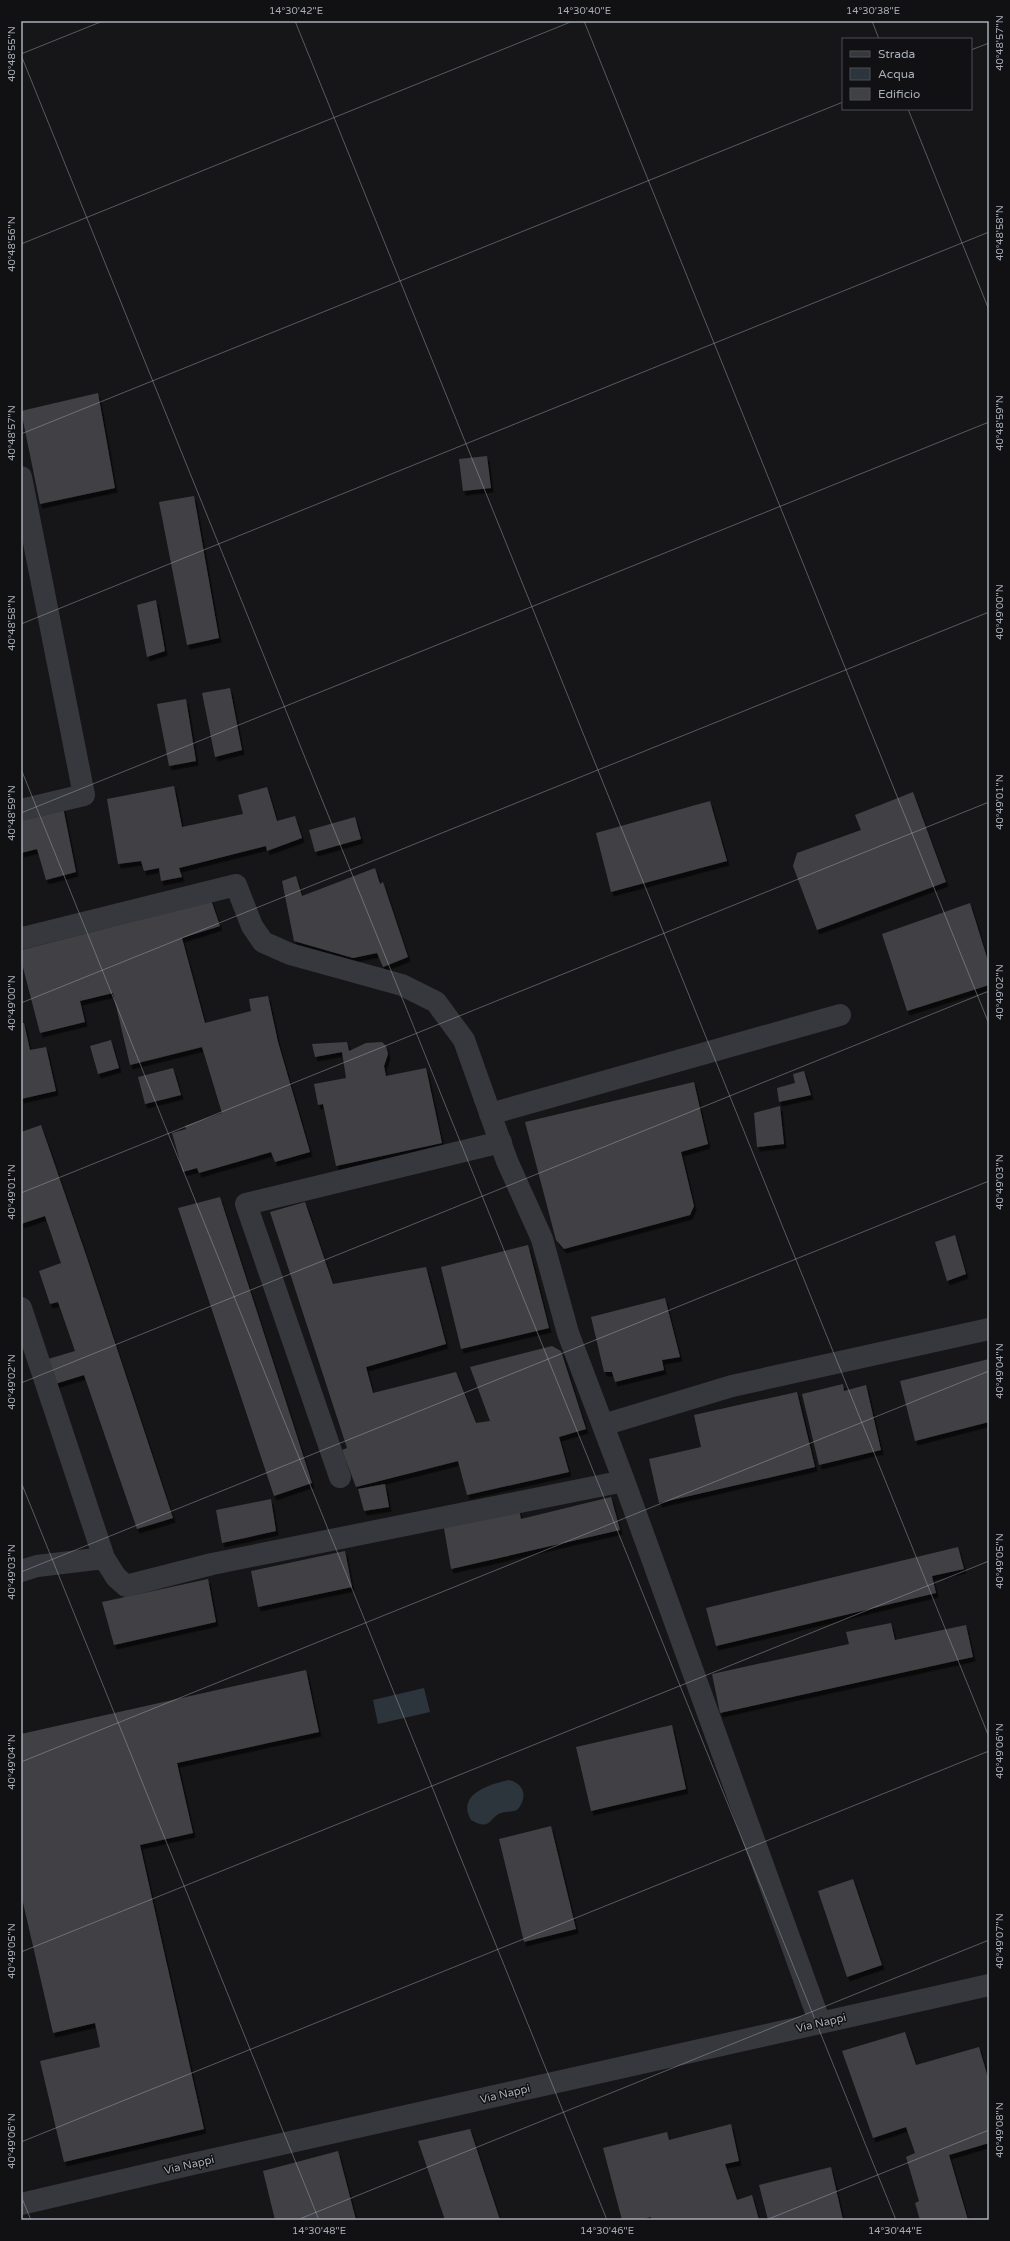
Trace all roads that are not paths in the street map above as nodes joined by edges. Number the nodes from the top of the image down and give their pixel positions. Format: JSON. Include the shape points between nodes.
{"nodes":[{"id":1,"x":21,"y":477,"type":"edge"},
{"id":2,"x":21,"y":810,"type":"edge"},
{"id":3,"x":23,"y":938,"type":"dead end"},
{"id":4,"x":840,"y":1015,"type":"dead end"},
{"id":5,"x":490,"y":1114,"type":"junction"},
{"id":6,"x":500,"y":1142,"type":"junction"},
{"id":7,"x":21,"y":1308,"type":"edge"},
{"id":8,"x":989,"y":1329,"type":"edge"},
{"id":9,"x":603,"y":1425,"type":"junction"},
{"id":10,"x":340,"y":1477,"type":"dead end"},
{"id":11,"x":624,"y":1481,"type":"junction"},
{"id":12,"x":104,"y":1558,"type":"junction"},
{"id":13,"x":21,"y":1571,"type":"edge"},
{"id":14,"x":989,"y":1985,"type":"edge"},
{"id":15,"x":820,"y":2023,"type":"junction"},
{"id":16,"x":21,"y":2204,"type":"edge"}],
"edges":[{"from":1,"to":2,"type":"street","via":[[84,795]]},
{"from":3,"to":5,"type":"street","via":[[236,885],[252,926],[264,942],[290,954],[402,985],[436,1002],[464,1040]]},
{"from":4,"to":5,"type":"street"},
{"from":5,"to":6,"type":"street"},
{"from":6,"to":9,"type":"street","via":[[542,1239],[568,1334]]},
{"from":6,"to":10,"type":"street","via":[[246,1204]]},
{"from":7,"to":12,"type":"street"},
{"from":8,"to":9,"type":"street","via":[[732,1386]]},
{"from":9,"to":11,"type":"street"},
{"from":11,"to":12,"type":"street","via":[[212,1564],[126,1586],[116,1577]]},
{"from":11,"to":15,"type":"street"},
{"from":12,"to":13,"type":"street","via":[[37,1566]]},
{"from":14,"to":15,"type":"street","name":"Via Nappi"},
{"from":15,"to":16,"type":"street","name":"Via Nappi"}]}
